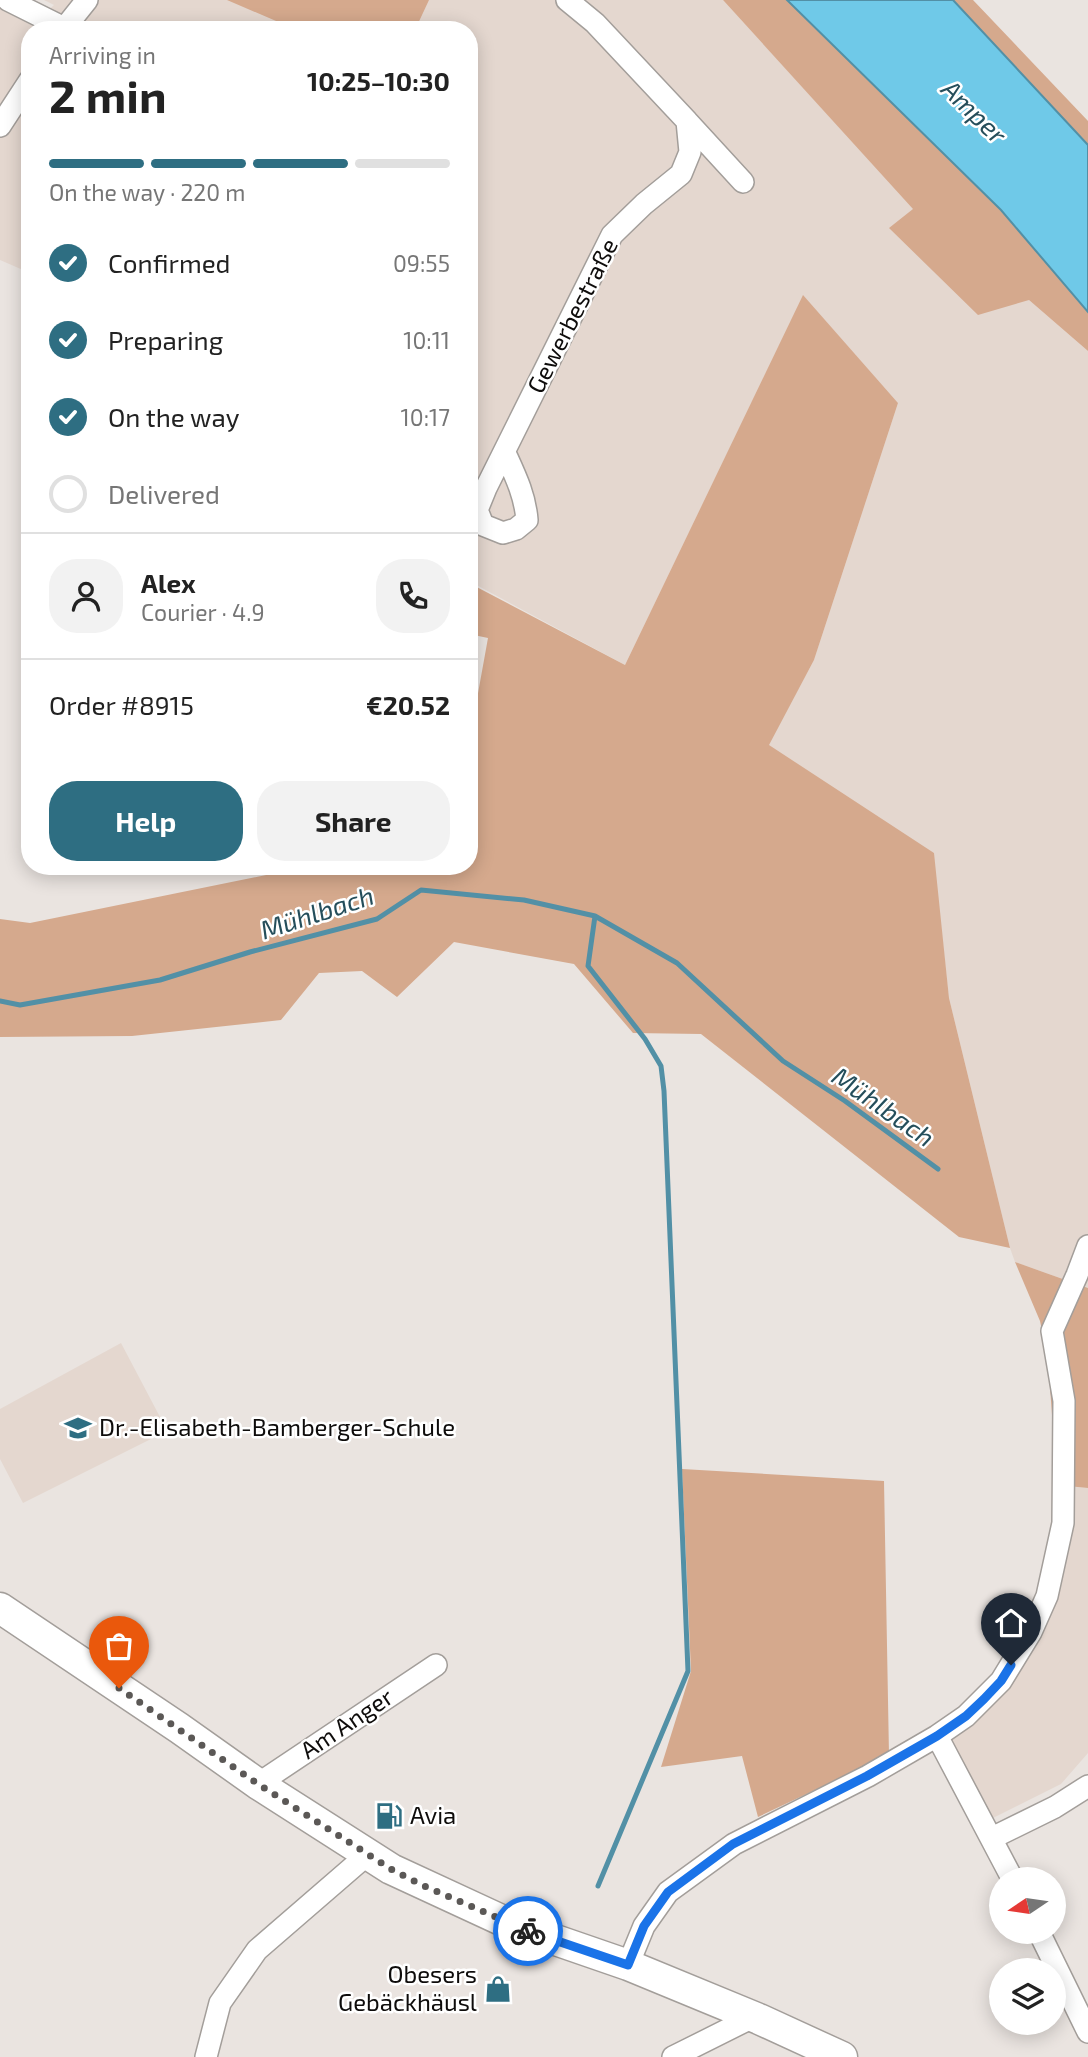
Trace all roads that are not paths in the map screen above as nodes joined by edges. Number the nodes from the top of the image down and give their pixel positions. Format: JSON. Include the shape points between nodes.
{"nodes":[{"id":1,"x":8,"y":0,"type":"edge"},
{"id":2,"x":87,"y":0,"type":"edge"},
{"id":3,"x":567,"y":0,"type":"edge"},
{"id":4,"x":48,"y":21,"type":"edge"},
{"id":5,"x":70,"y":21,"type":"edge"},
{"id":6,"x":21,"y":94,"type":"edge"},
{"id":7,"x":687,"y":121,"type":"junction"},
{"id":8,"x":0,"y":126,"type":"edge"},
{"id":9,"x":743,"y":182,"type":"dead end"},
{"id":10,"x":505,"y":453,"type":"dead end"},
{"id":11,"x":1088,"y":1246,"type":"edge"},
{"id":12,"x":0,"y":1608,"type":"edge"},
{"id":13,"x":436,"y":1665,"type":"dead end"},
{"id":14,"x":937,"y":1736,"type":"junction"},
{"id":15,"x":258,"y":1784,"type":"junction"},
{"id":16,"x":1088,"y":1786,"type":"edge"},
{"id":17,"x":992,"y":1838,"type":"junction"},
{"id":18,"x":368,"y":1854,"type":"junction"},
{"id":19,"x":1006,"y":1867,"type":"edge"},
{"id":20,"x":1045,"y":1944,"type":"edge"},
{"id":21,"x":628,"y":1965,"type":"junction"},
{"id":22,"x":753,"y":2017,"type":"junction"},
{"id":23,"x":1086,"y":2025,"type":"edge"},
{"id":24,"x":206,"y":2057,"type":"edge"},
{"id":25,"x":673,"y":2057,"type":"edge"},
{"id":26,"x":842,"y":2057,"type":"edge"}],
"edges":[{"from":1,"to":4,"type":"street"},
{"from":2,"to":5,"type":"street"},
{"from":3,"to":7,"type":"street","via":[[595,23]]},
{"from":6,"to":8,"type":"street"},
{"from":7,"to":9,"type":"street"},
{"from":7,"to":10,"type":"street","name":"Gewerbestraße","via":[[690,152],[681,174],[612,235]]},
{"from":11,"to":14,"type":"street","via":[[1052,1331],[1064,1401],[1063,1522],[1047,1596],[1001,1681],[966,1716]]},
{"from":12,"to":15,"type":"main road"},
{"from":13,"to":15,"type":"street","name":"Am Anger"},
{"from":14,"to":17,"type":"street"},
{"from":14,"to":21,"type":"street","via":[[733,1844],[668,1892],[644,1926]]},
{"from":15,"to":18,"type":"main road"},
{"from":16,"to":17,"type":"street"},
{"from":17,"to":19,"type":"street"},
{"from":18,"to":21,"type":"main road","via":[[424,1886],[518,1927]]},
{"from":18,"to":24,"type":"street","via":[[257,1951],[220,2003]]},
{"from":20,"to":23,"type":"street"},
{"from":21,"to":22,"type":"main road"},
{"from":22,"to":25,"type":"street"},
{"from":22,"to":26,"type":"main road"}]}
